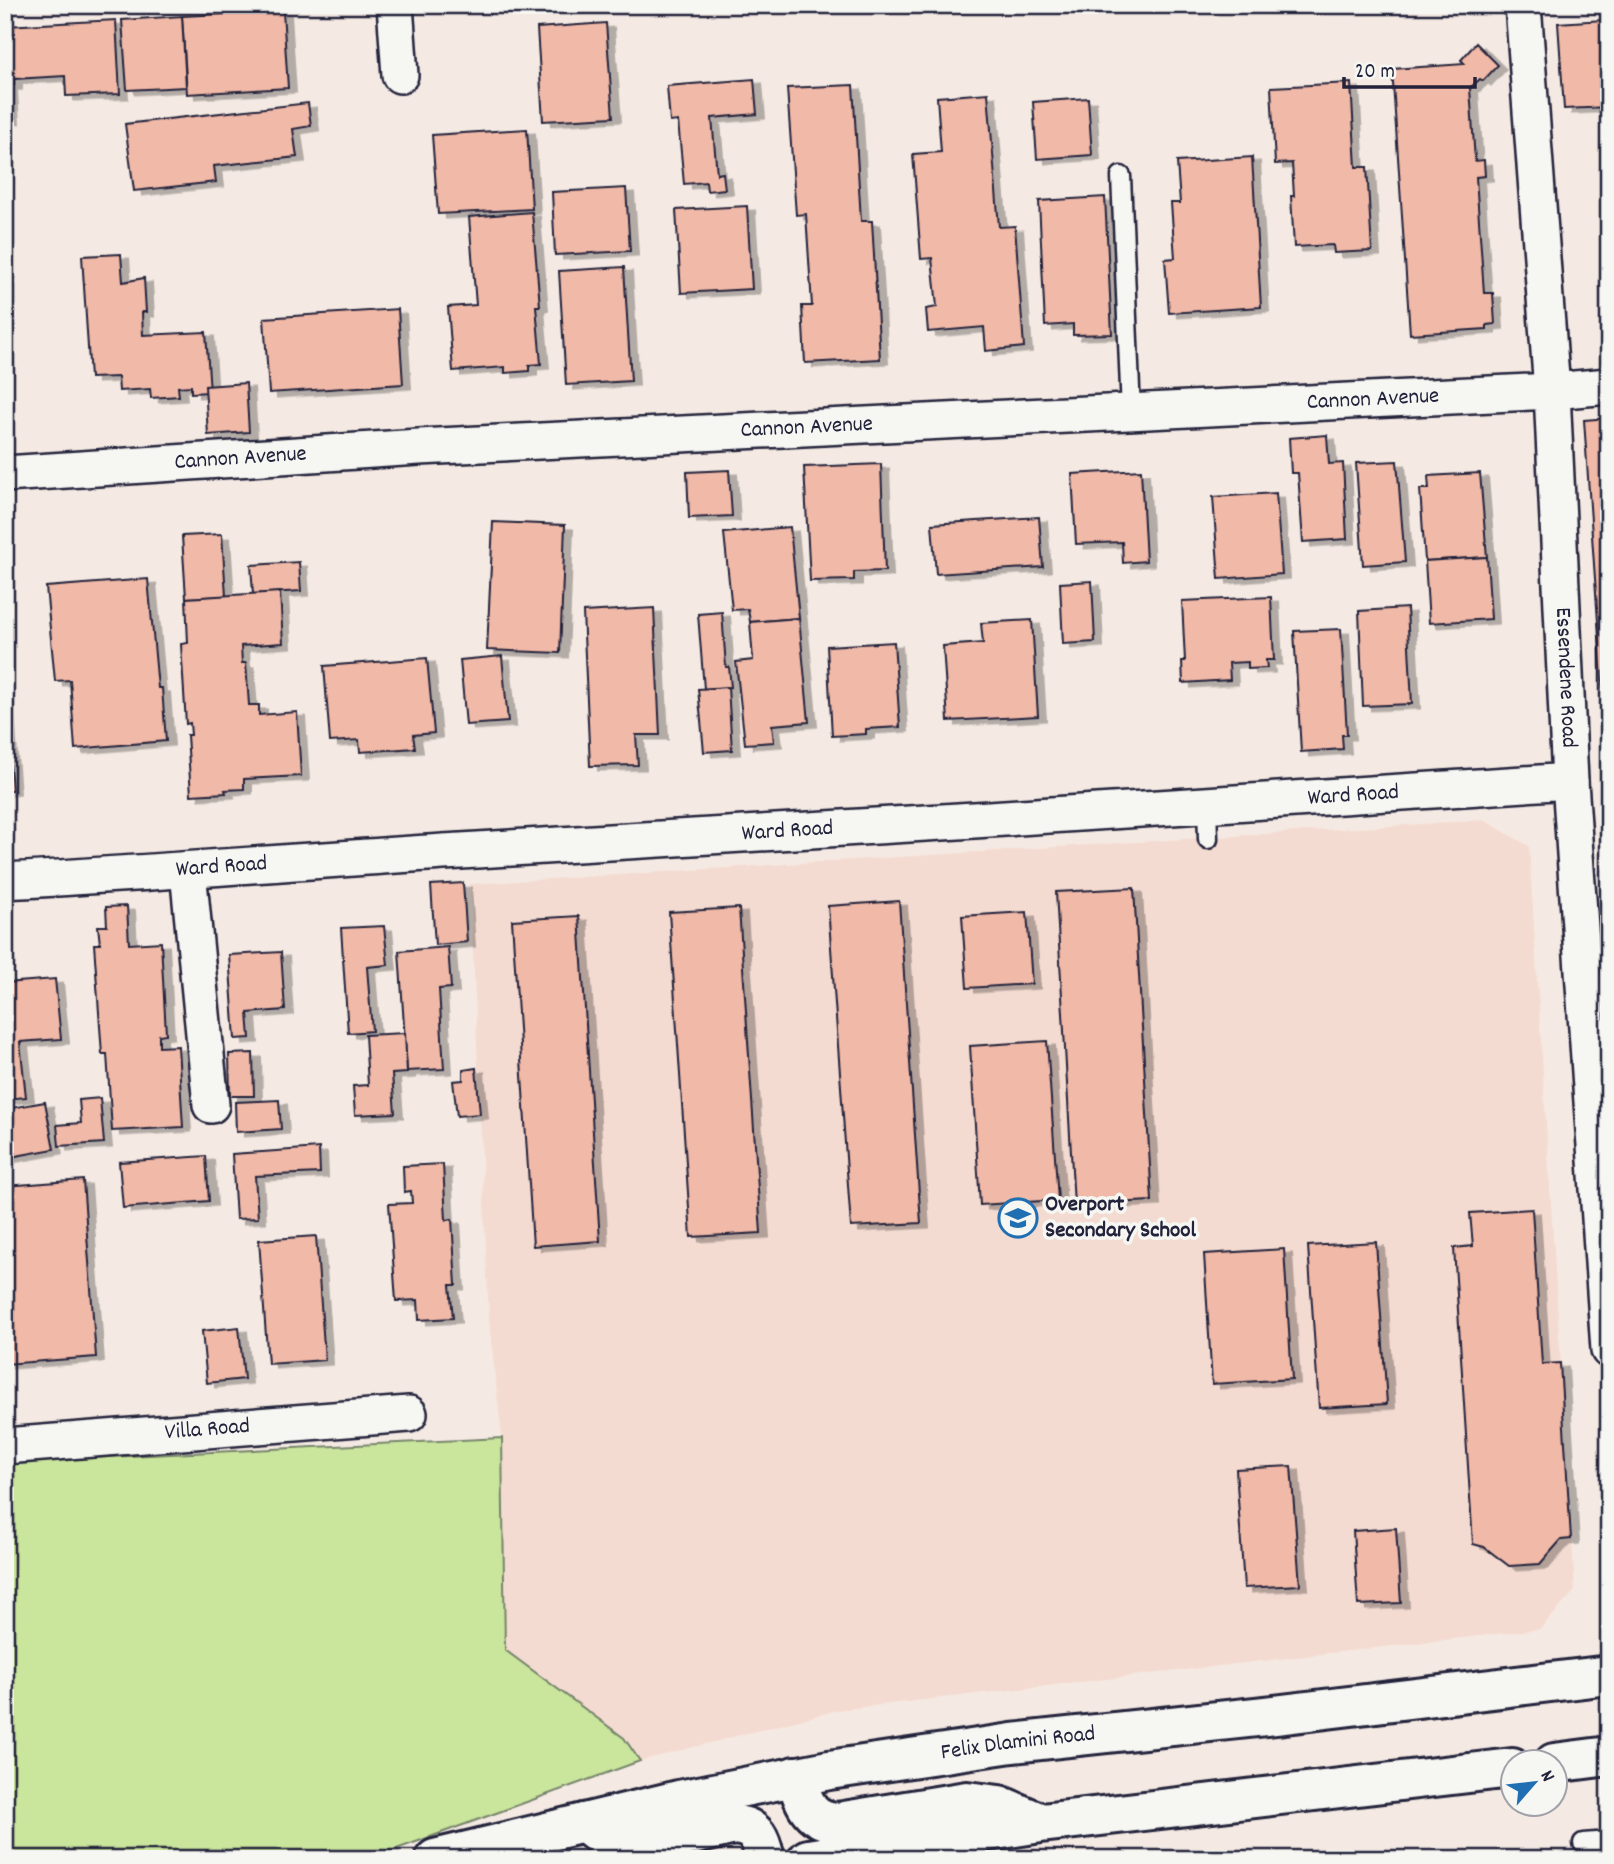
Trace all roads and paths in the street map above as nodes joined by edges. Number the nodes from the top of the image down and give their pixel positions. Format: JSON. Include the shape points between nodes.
{"nodes":[{"id":1,"x":396,"y":5,"type":"edge"},
{"id":2,"x":1523,"y":5,"type":"edge"},
{"id":3,"x":400,"y":75,"type":"dead end"},
{"id":4,"x":1121,"y":176,"type":"dead end"},
{"id":5,"x":1609,"y":386,"type":"edge"},
{"id":6,"x":1552,"y":391,"type":"junction"},
{"id":7,"x":1131,"y":412,"type":"junction"},
{"id":8,"x":5,"y":474,"type":"edge"},
{"id":9,"x":1570,"y":781,"type":"junction"},
{"id":10,"x":188,"y":871,"type":"junction"},
{"id":11,"x":5,"y":881,"type":"edge"},
{"id":12,"x":1598,"y":1033,"type":"edge"},
{"id":13,"x":211,"y":1105,"type":"dead end"},
{"id":14,"x":1609,"y":1350,"type":"edge"},
{"id":15,"x":409,"y":1414,"type":"dead end"},
{"id":16,"x":5,"y":1446,"type":"edge"},
{"id":17,"x":1609,"y":1675,"type":"edge"},
{"id":18,"x":1609,"y":1756,"type":"edge"},
{"id":19,"x":1568,"y":1761,"type":"edge"},
{"id":20,"x":1498,"y":1770,"type":"edge"},
{"id":21,"x":795,"y":1776,"type":"junction"},
{"id":22,"x":584,"y":1823,"type":"junction"},
{"id":23,"x":1041,"y":1823,"type":"junction"},
{"id":24,"x":1609,"y":1841,"type":"edge"},
{"id":25,"x":1583,"y":1843,"type":"dead end"},
{"id":26,"x":435,"y":1859,"type":"edge"},
{"id":27,"x":765,"y":1859,"type":"edge"},
{"id":28,"x":808,"y":1859,"type":"edge"}],
"edges":[{"from":1,"to":3,"type":"street"},
{"from":2,"to":6,"type":"street","name":"Essendene Road"},
{"from":4,"to":7,"type":"lane"},
{"from":5,"to":6,"type":"street","name":"Cannon Avenue"},
{"from":6,"to":7,"type":"street","name":"Cannon Avenue"},
{"from":6,"to":9,"type":"street","name":"Essendene Road"},
{"from":7,"to":8,"type":"street","name":"Cannon Avenue","via":[[419,447]]},
{"from":9,"to":10,"type":"street","name":"Ward Road","via":[[1207,823],[455,851]]},
{"from":9,"to":12,"type":"street","name":"Essendene Road"},
{"from":10,"to":11,"type":"street","name":"Ward Road"},
{"from":10,"to":13,"type":"street"},
{"from":12,"to":14,"type":"street","name":"Essendene Road"},
{"from":15,"to":16,"type":"street","name":"Villa Road"},
{"from":17,"to":21,"type":"main road","name":"Felix Dlamini Road","via":[[1012,1743]]},
{"from":18,"to":19,"type":"main road"},
{"from":20,"to":23,"type":"main road"},
{"from":21,"to":22,"type":"main road","name":"Felix Dlamini Road"},
{"from":21,"to":23,"type":"main road","via":[[813,1815],[826,1821],[967,1801],[999,1805]]},
{"from":22,"to":26,"type":"main road","name":"Felix Dlamini Road"},
{"from":22,"to":27,"type":"main road","via":[[613,1842],[627,1845],[746,1826],[761,1840]]},
{"from":23,"to":28,"type":"main road"},
{"from":24,"to":25,"type":"lane"}]}
